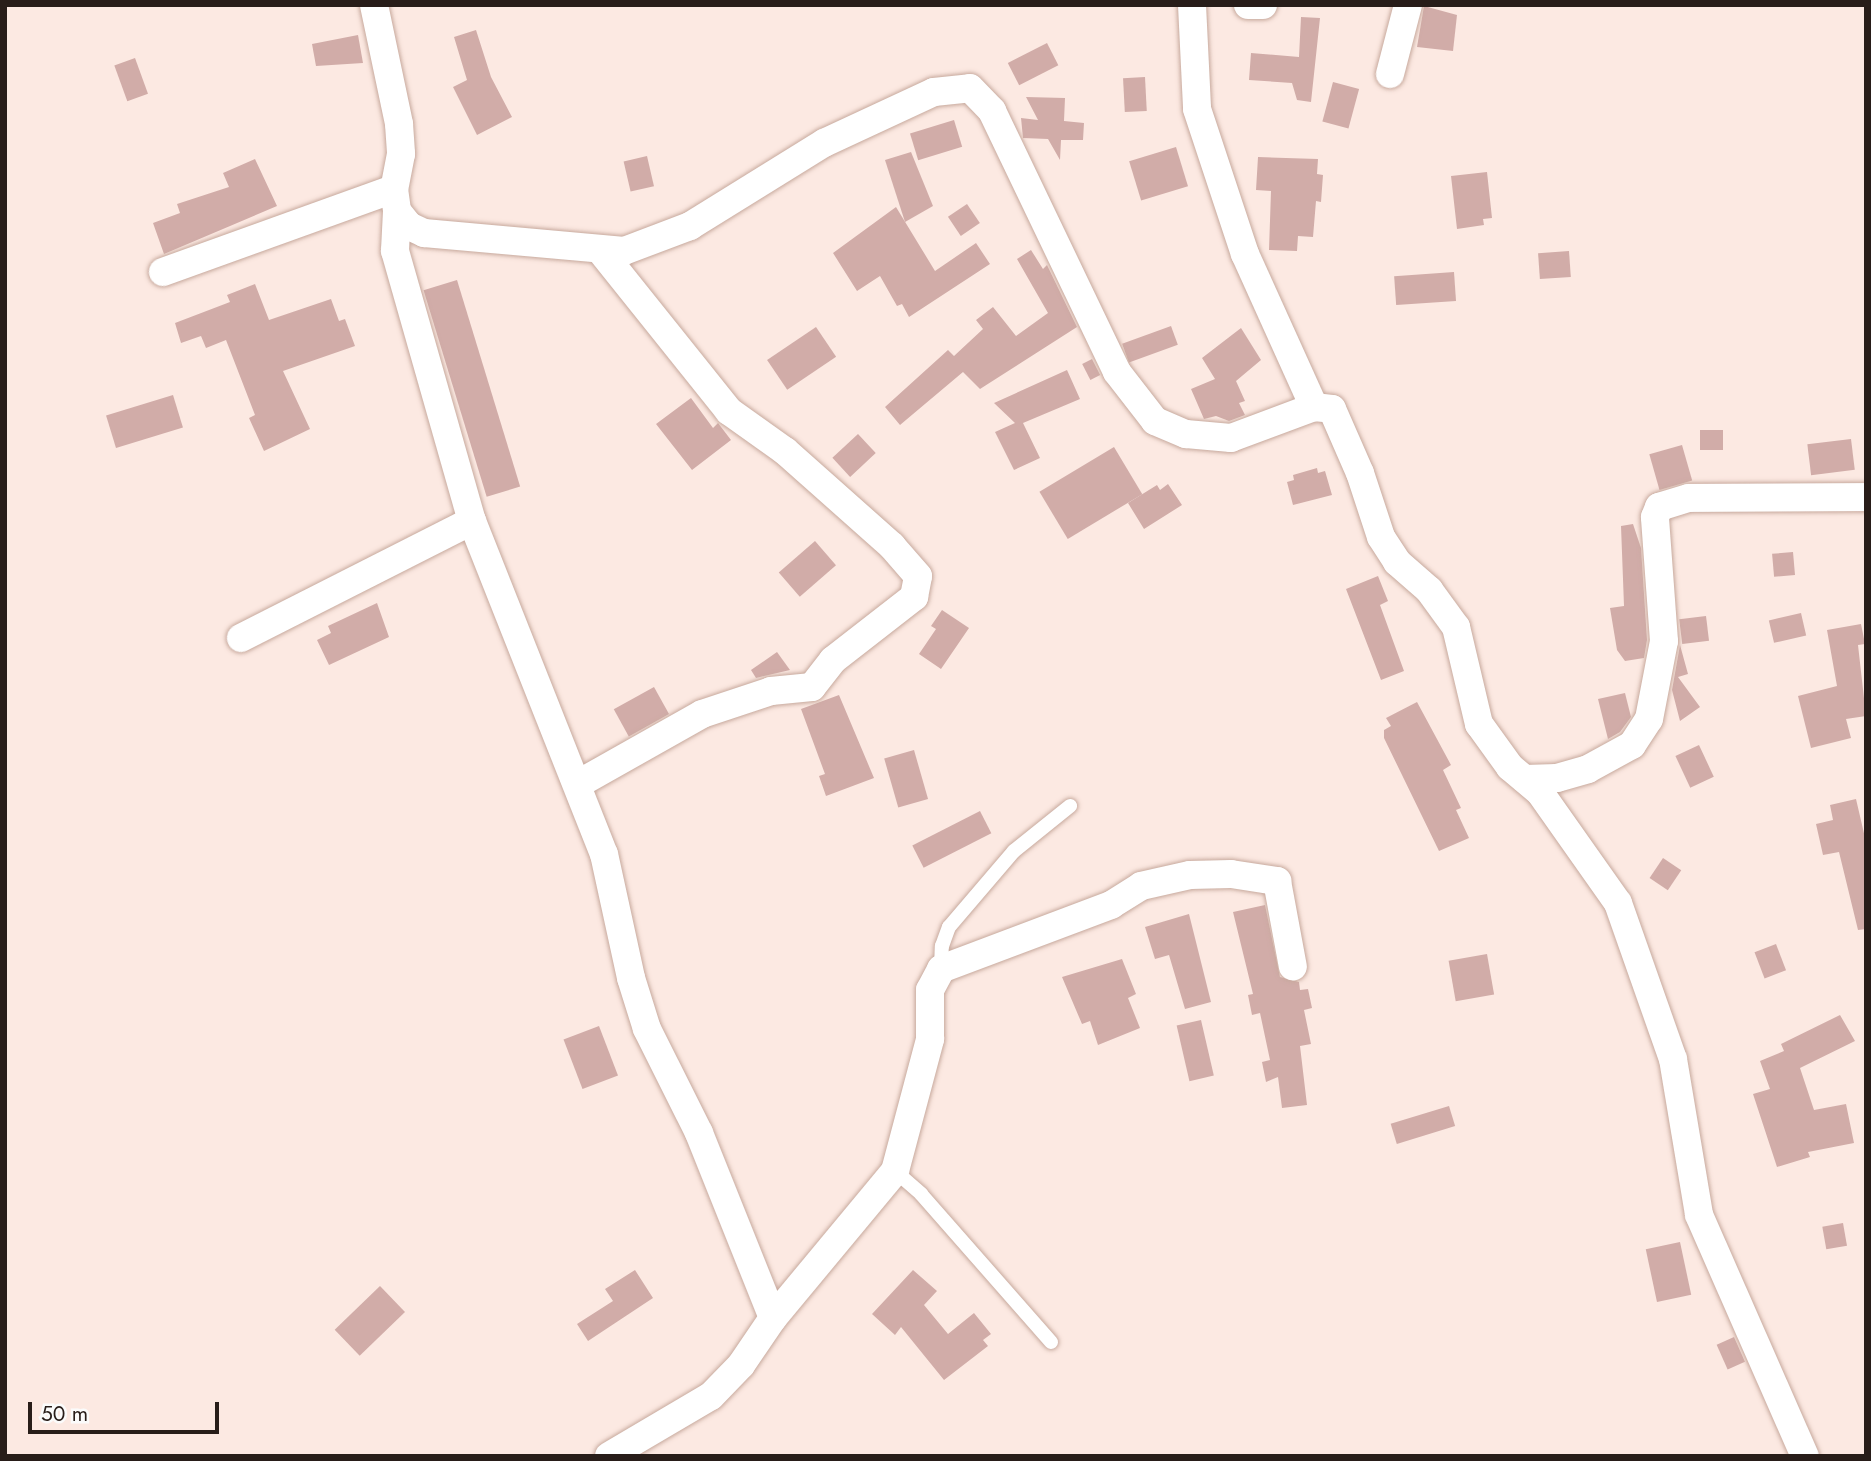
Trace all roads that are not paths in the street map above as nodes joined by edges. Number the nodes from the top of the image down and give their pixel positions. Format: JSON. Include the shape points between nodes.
{"nodes":[{"id":1,"x":374,"y":5,"type":"edge"},
{"id":2,"x":1192,"y":5,"type":"edge"},
{"id":3,"x":1248,"y":5,"type":"edge"},
{"id":4,"x":1263,"y":5,"type":"edge"},
{"id":5,"x":1408,"y":5,"type":"edge"},
{"id":6,"x":1390,"y":74,"type":"dead end"},
{"id":7,"x":395,"y":200,"type":"junction"},
{"id":8,"x":601,"y":250,"type":"junction"},
{"id":9,"x":163,"y":272,"type":"dead end"},
{"id":10,"x":1314,"y":407,"type":"junction"},
{"id":11,"x":1866,"y":497,"type":"edge"},
{"id":12,"x":472,"y":521,"type":"junction"},
{"id":13,"x":241,"y":638,"type":"dead end"},
{"id":14,"x":1525,"y":779,"type":"junction"},
{"id":15,"x":578,"y":784,"type":"junction"},
{"id":16,"x":1070,"y":806,"type":"dead end"},
{"id":17,"x":1293,"y":967,"type":"dead end"},
{"id":18,"x":941,"y":969,"type":"junction"},
{"id":19,"x":895,"y":1171,"type":"junction"},
{"id":20,"x":773,"y":1318,"type":"junction"},
{"id":21,"x":1051,"y":1342,"type":"dead end"},
{"id":22,"x":609,"y":1456,"type":"edge"},
{"id":23,"x":1805,"y":1456,"type":"edge"}],
"edges":[{"from":1,"to":7,"type":"street","via":[[399,124],[401,154]]},
{"from":2,"to":10,"type":"street","via":[[1197,109],[1245,254]]},
{"from":3,"to":4,"type":"street"},
{"from":5,"to":6,"type":"street"},
{"from":7,"to":8,"type":"street","via":[[409,226],[424,233]]},
{"from":7,"to":9,"type":"street"},
{"from":7,"to":12,"type":"street","via":[[395,251]]},
{"from":8,"to":10,"type":"street","via":[[624,251],[659,240],[730,204],[824,143],[934,92],[970,88],[992,111],[1117,372],[1155,421],[1186,434],[1231,438]]},
{"from":8,"to":15,"type":"street","via":[[729,411],[785,451],[892,546],[918,576],[914,597],[833,660],[812,687],[771,691],[702,715]]},
{"from":10,"to":14,"type":"street","via":[[1332,409],[1337,417],[1381,537],[1397,562],[1429,590],[1456,627],[1479,724]]},
{"from":11,"to":14,"type":"street","via":[[1689,498],[1659,507],[1655,517],[1664,641],[1649,719],[1632,746],[1588,769],[1557,778]]},
{"from":12,"to":13,"type":"street"},
{"from":12,"to":15,"type":"street"},
{"from":14,"to":23,"type":"street","via":[[1599,871],[1618,903],[1673,1059],[1699,1215]]},
{"from":15,"to":20,"type":"street","via":[[604,854],[647,1029],[699,1133]]},
{"from":16,"to":18,"type":"lane","via":[[1014,851],[949,927]]},
{"from":17,"to":18,"type":"street","via":[[1277,881],[1231,874],[1190,875],[1142,886],[1111,905]]},
{"from":18,"to":19,"type":"street","via":[[930,990],[930,1038]]},
{"from":19,"to":20,"type":"street"},
{"from":19,"to":21,"type":"lane","via":[[921,1194]]},
{"from":20,"to":22,"type":"street","via":[[741,1365],[711,1396]]}]}
